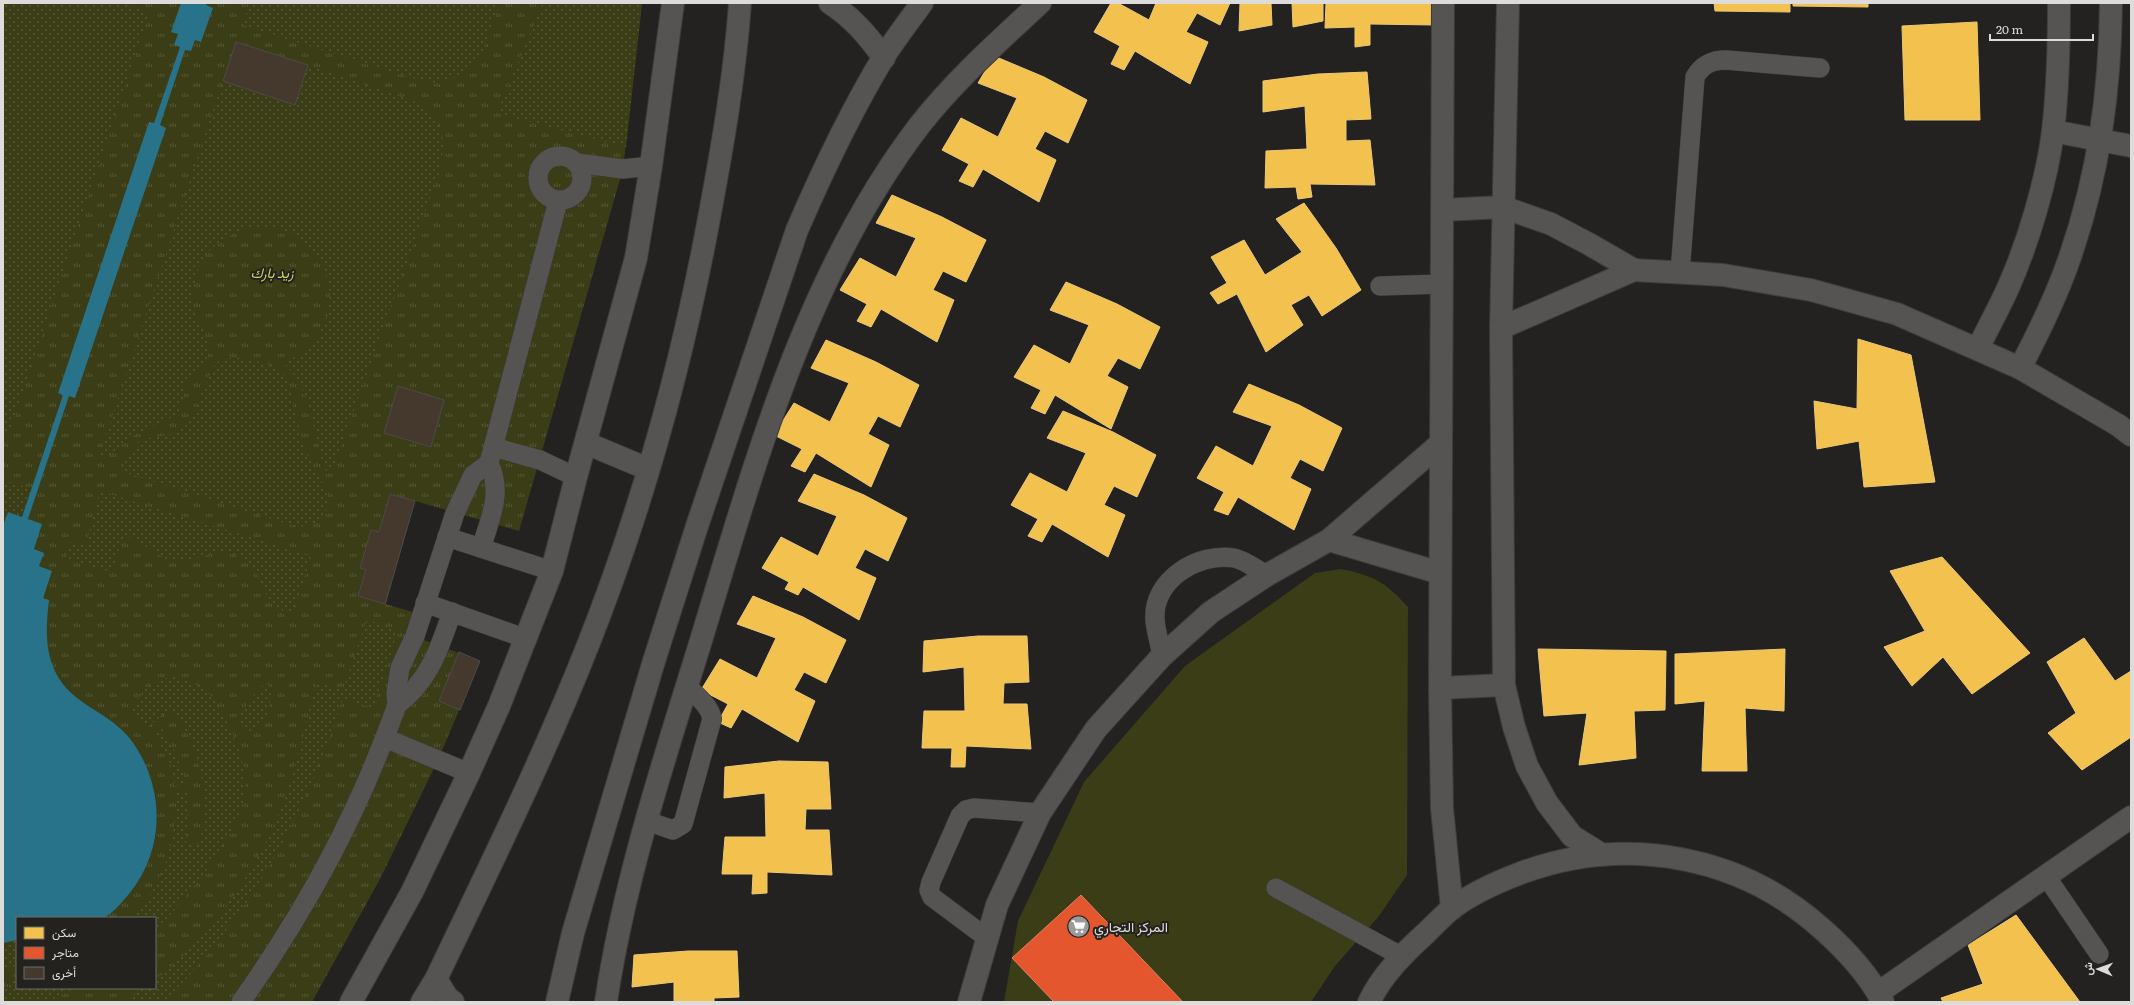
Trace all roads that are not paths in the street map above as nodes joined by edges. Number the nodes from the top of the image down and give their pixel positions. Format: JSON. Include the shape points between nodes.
{"nodes":[{"id":1,"x":673,"y":3,"type":"edge"},
{"id":2,"x":740,"y":3,"type":"edge"},
{"id":3,"x":830,"y":3,"type":"edge"},
{"id":4,"x":922,"y":3,"type":"edge"},
{"id":5,"x":1040,"y":3,"type":"edge"},
{"id":6,"x":1443,"y":3,"type":"edge"},
{"id":7,"x":1508,"y":3,"type":"edge"},
{"id":8,"x":2059,"y":3,"type":"edge"},
{"id":9,"x":2111,"y":3,"type":"edge"},
{"id":10,"x":884,"y":58,"type":"junction"},
{"id":11,"x":1820,"y":68,"type":"dead end"},
{"id":12,"x":2053,"y":131,"type":"junction"},
{"id":13,"x":2101,"y":141,"type":"junction"},
{"id":14,"x":2131,"y":146,"type":"edge"},
{"id":15,"x":578,"y":163,"type":"junction"},
{"id":16,"x":651,"y":166,"type":"junction"},
{"id":17,"x":558,"y":201,"type":"junction"},
{"id":18,"x":1503,"y":207,"type":"junction"},
{"id":19,"x":1442,"y":210,"type":"junction"},
{"id":20,"x":1634,"y":270,"type":"junction"},
{"id":21,"x":1680,"y":273,"type":"junction"},
{"id":22,"x":1441,"y":284,"type":"junction"},
{"id":23,"x":1380,"y":286,"type":"dead end"},
{"id":24,"x":1501,"y":328,"type":"junction"},
{"id":25,"x":1978,"y":348,"type":"junction"},
{"id":26,"x":2020,"y":368,"type":"junction"},
{"id":27,"x":2131,"y":435,"type":"edge"},
{"id":28,"x":586,"y":443,"type":"junction"},
{"id":29,"x":1440,"y":444,"type":"junction"},
{"id":30,"x":492,"y":455,"type":"junction"},
{"id":31,"x":648,"y":469,"type":"junction"},
{"id":32,"x":576,"y":477,"type":"junction"},
{"id":33,"x":447,"y":537,"type":"junction"},
{"id":34,"x":1329,"y":540,"type":"junction"},
{"id":35,"x":481,"y":548,"type":"junction"},
{"id":36,"x":552,"y":571,"type":"junction"},
{"id":37,"x":1440,"y":573,"type":"junction"},
{"id":38,"x":1267,"y":575,"type":"junction"},
{"id":39,"x":425,"y":603,"type":"junction"},
{"id":40,"x":452,"y":612,"type":"junction"},
{"id":41,"x":527,"y":639,"type":"junction"},
{"id":42,"x":1162,"y":656,"type":"junction"},
{"id":43,"x":1504,"y":685,"type":"junction"},
{"id":44,"x":687,"y":686,"type":"junction"},
{"id":45,"x":1440,"y":688,"type":"junction"},
{"id":46,"x":397,"y":705,"type":"junction"},
{"id":47,"x":385,"y":738,"type":"junction"},
{"id":48,"x":469,"y":773,"type":"junction"},
{"id":49,"x":1040,"y":813,"type":"junction"},
{"id":50,"x":2131,"y":817,"type":"edge"},
{"id":51,"x":647,"y":821,"type":"junction"},
{"id":52,"x":1601,"y":854,"type":"junction"},
{"id":53,"x":2046,"y":876,"type":"junction"},
{"id":54,"x":1276,"y":888,"type":"dead end"},
{"id":55,"x":1452,"y":909,"type":"junction"},
{"id":56,"x":987,"y":938,"type":"junction"},
{"id":57,"x":2099,"y":954,"type":"dead end"},
{"id":58,"x":1401,"y":956,"type":"junction"},
{"id":59,"x":436,"y":979,"type":"junction"},
{"id":60,"x":1880,"y":998,"type":"edge"},
{"id":61,"x":555,"y":999,"type":"edge"},
{"id":62,"x":241,"y":1002,"type":"edge"},
{"id":63,"x":351,"y":1002,"type":"edge"},
{"id":64,"x":422,"y":1002,"type":"edge"},
{"id":65,"x":453,"y":1002,"type":"edge"},
{"id":66,"x":606,"y":1002,"type":"edge"},
{"id":67,"x":968,"y":1002,"type":"edge"},
{"id":68,"x":1369,"y":1002,"type":"edge"}],
"edges":[{"from":1,"to":16,"type":"street"},
{"from":2,"to":31,"type":"street","via":[[736,54],[725,129],[701,264],[677,367]]},
{"from":3,"to":10,"type":"street","via":[[847,14],[867,34]]},
{"from":4,"to":10,"type":"street"},
{"from":5,"to":44,"type":"street","via":[[977,60],[920,125],[871,196],[830,272],[771,421]]},
{"from":6,"to":19,"type":"street"},
{"from":7,"to":18,"type":"street"},
{"from":8,"to":12,"type":"street","via":[[2059,67]]},
{"from":9,"to":13,"type":"street","via":[[2110,74]]},
{"from":10,"to":61,"type":"street","via":[[838,142],[797,230],[656,653]]},
{"from":11,"to":21,"type":"lane","via":[[1721,60],[1707,63],[1695,77]]},
{"from":12,"to":13,"type":"street"},
{"from":12,"to":25,"type":"street","via":[[2031,224],[2008,287]]},
{"from":13,"to":14,"type":"street"},
{"from":13,"to":26,"type":"street","via":[[2088,200],[2070,258],[2048,314]]},
{"from":15,"to":16,"type":"lane","via":[[623,169]]},
{"from":15,"to":17,"type":"lane","via":[[583,180],[580,189],[575,196]]},
{"from":15,"to":17,"type":"lane","via":[[570,157],[556,157],[543,164],[538,172],[538,182],[542,191]]},
{"from":16,"to":28,"type":"street","via":[[636,258]]},
{"from":17,"to":30,"type":"lane"},
{"from":18,"to":19,"type":"street"},
{"from":18,"to":20,"type":"street","via":[[1551,224]]},
{"from":18,"to":24,"type":"street"},
{"from":19,"to":22,"type":"street"},
{"from":20,"to":21,"type":"street"},
{"from":20,"to":24,"type":"street"},
{"from":21,"to":25,"type":"street","via":[[1723,275],[1811,290],[1897,314]]},
{"from":22,"to":23,"type":"lane"},
{"from":22,"to":29,"type":"street"},
{"from":24,"to":43,"type":"street"},
{"from":25,"to":26,"type":"street"},
{"from":26,"to":27,"type":"street"},
{"from":28,"to":31,"type":"street"},
{"from":28,"to":32,"type":"street"},
{"from":29,"to":34,"type":"street"},
{"from":29,"to":37,"type":"street"},
{"from":30,"to":32,"type":"lane","via":[[540,460]]},
{"from":30,"to":33,"type":"lane","via":[[468,483]]},
{"from":30,"to":35,"type":"lane","via":[[496,493]]},
{"from":31,"to":59,"type":"street","via":[[618,564],[554,729]]},
{"from":32,"to":36,"type":"street"},
{"from":33,"to":35,"type":"lane"},
{"from":33,"to":39,"type":"lane"},
{"from":34,"to":37,"type":"street"},
{"from":34,"to":38,"type":"street"},
{"from":35,"to":36,"type":"lane"},
{"from":36,"to":41,"type":"street"},
{"from":37,"to":45,"type":"street"},
{"from":38,"to":42,"type":"street","via":[[1211,612]]},
{"from":38,"to":42,"type":"lane","via":[[1236,558],[1198,560],[1181,570],[1168,583],[1159,600],[1155,618]]},
{"from":39,"to":40,"type":"lane"},
{"from":39,"to":46,"type":"lane","via":[[400,668]]},
{"from":40,"to":41,"type":"lane"},
{"from":40,"to":46,"type":"lane","via":[[424,678],[417,689]]},
{"from":41,"to":48,"type":"street"},
{"from":42,"to":49,"type":"street","via":[[1096,729]]},
{"from":43,"to":45,"type":"street"},
{"from":43,"to":52,"type":"street","via":[[1527,766],[1547,803],[1572,836]]},
{"from":44,"to":51,"type":"street"},
{"from":44,"to":51,"type":"lane","via":[[712,712],[712,719],[683,824],[673,830]]},
{"from":45,"to":55,"type":"street","via":[[1442,808]]},
{"from":46,"to":47,"type":"lane"},
{"from":47,"to":48,"type":"lane"},
{"from":47,"to":62,"type":"lane","via":[[354,811],[319,882],[278,949]]},
{"from":48,"to":63,"type":"street","via":[[412,892]]},
{"from":49,"to":56,"type":"street","via":[[997,905]]},
{"from":49,"to":56,"type":"lane","via":[[974,808],[966,810],[960,816],[931,882],[929,890],[932,897]]},
{"from":50,"to":53,"type":"street"},
{"from":51,"to":66,"type":"street","via":[[612,958]]},
{"from":52,"to":55,"type":"street","via":[[1548,863],[1498,882]]},
{"from":52,"to":60,"type":"street","via":[[1653,854],[1703,863],[1752,881],[1801,910],[1843,948]]},
{"from":53,"to":57,"type":"lane"},
{"from":53,"to":60,"type":"street"},
{"from":54,"to":58,"type":"lane"},
{"from":55,"to":58,"type":"street"},
{"from":56,"to":67,"type":"street"},
{"from":58,"to":68,"type":"street"},
{"from":59,"to":64,"type":"street"},
{"from":59,"to":65,"type":"street"}]}
